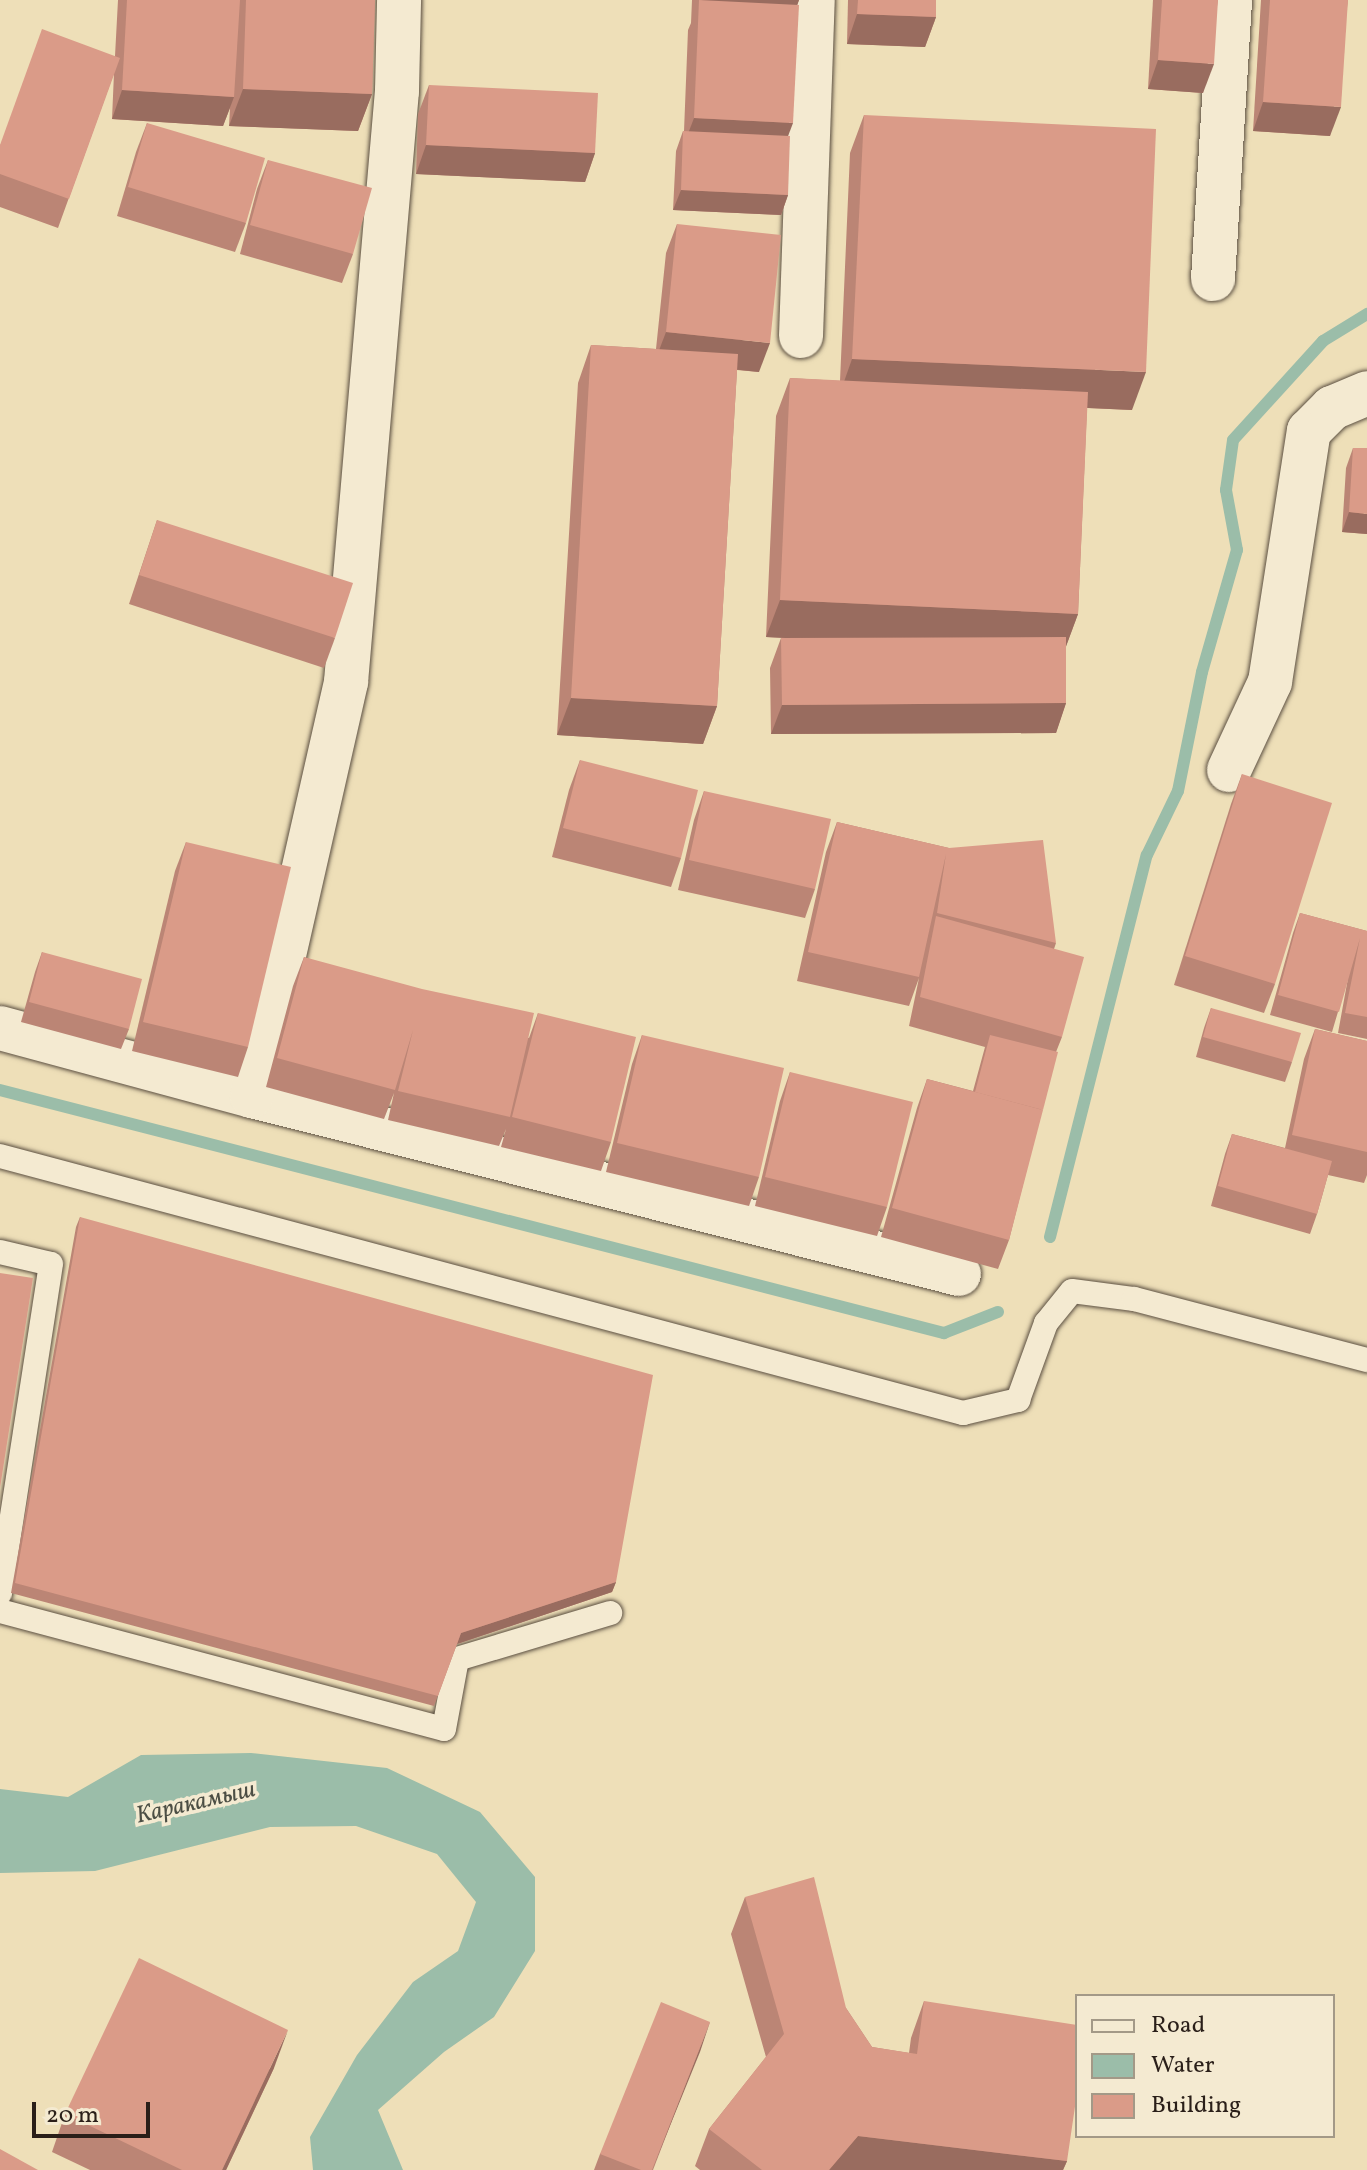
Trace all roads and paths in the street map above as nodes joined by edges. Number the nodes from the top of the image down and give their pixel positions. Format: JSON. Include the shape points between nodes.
{"nodes":[{"id":1,"x":399,"y":0,"type":"edge"},
{"id":2,"x":813,"y":0,"type":"edge"},
{"id":3,"x":1230,"y":0,"type":"edge"},
{"id":4,"x":1213,"y":279,"type":"dead end"},
{"id":5,"x":801,"y":336,"type":"dead end"},
{"id":6,"x":1367,"y":393,"type":"edge"},
{"id":7,"x":1229,"y":770,"type":"dead end"},
{"id":8,"x":0,"y":1028,"type":"edge"},
{"id":9,"x":252,"y":1096,"type":"junction"},
{"id":10,"x":0,"y":1156,"type":"edge"},
{"id":11,"x":0,"y":1252,"type":"edge"},
{"id":12,"x":959,"y":1274,"type":"dead end"},
{"id":13,"x":1367,"y":1360,"type":"edge"},
{"id":14,"x":0,"y":1593,"type":"edge"},
{"id":15,"x":0,"y":1611,"type":"edge"},
{"id":16,"x":610,"y":1613,"type":"dead end"}],
"edges":[{"from":1,"to":9,"type":"street","via":[[396,106],[346,682]]},
{"from":2,"to":5,"type":"street"},
{"from":3,"to":4,"type":"street"},
{"from":6,"to":7,"type":"street","via":[[1332,408],[1309,431],[1270,682]]},
{"from":8,"to":9,"type":"street"},
{"from":9,"to":12,"type":"street"},
{"from":10,"to":13,"type":"lane","via":[[963,1413],[1018,1400],[1046,1323],[1072,1291],[1134,1299]]},
{"from":11,"to":14,"type":"lane","via":[[51,1264]]},
{"from":15,"to":16,"type":"lane","via":[[444,1729],[457,1659]]}]}
